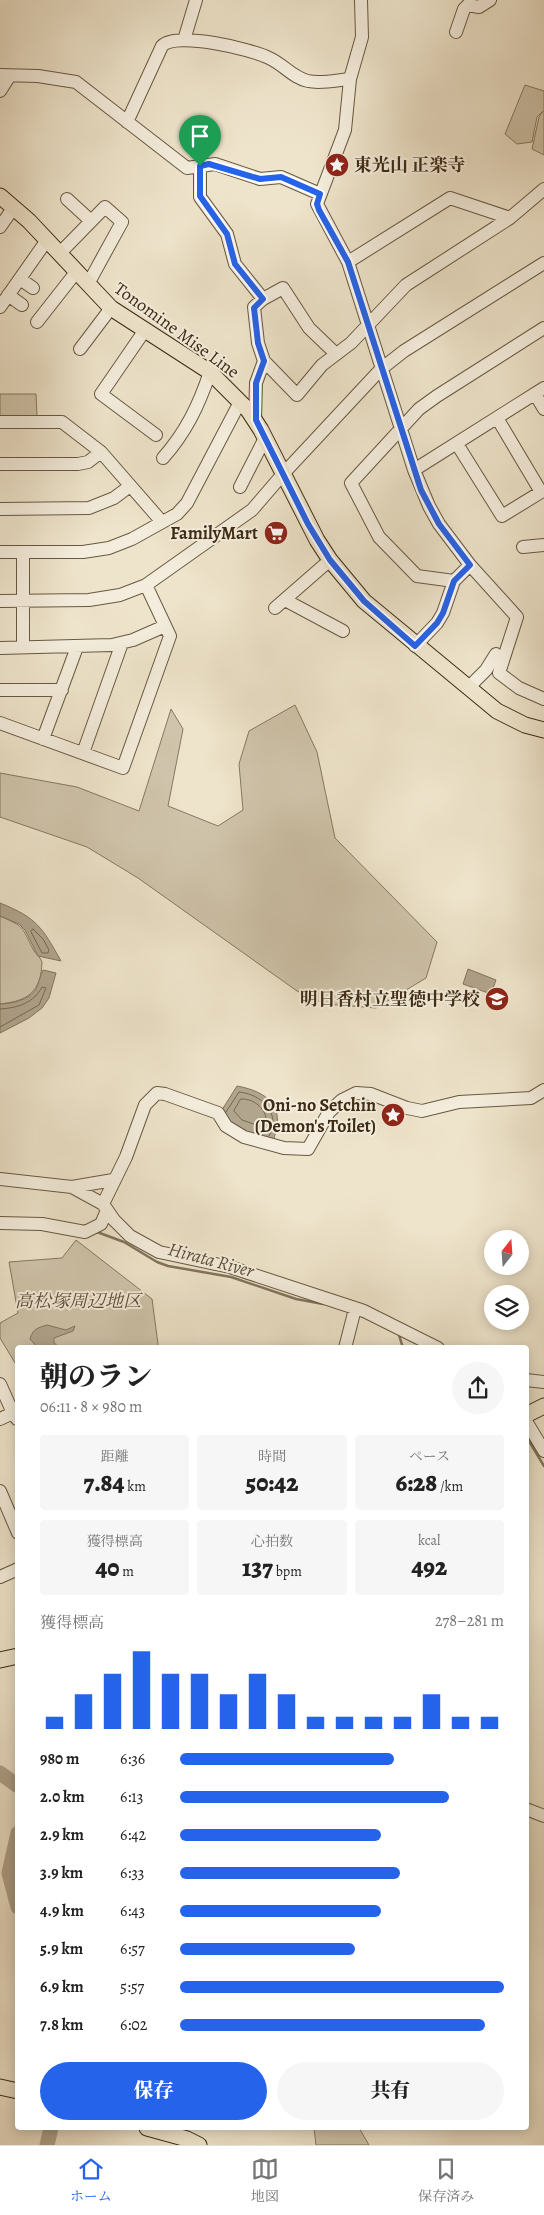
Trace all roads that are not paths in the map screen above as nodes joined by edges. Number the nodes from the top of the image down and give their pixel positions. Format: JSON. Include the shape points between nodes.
{"nodes":[{"id":1,"x":196,"y":0,"type":"edge"},
{"id":2,"x":360,"y":0,"type":"edge"},
{"id":3,"x":490,"y":0,"type":"edge"},
{"id":4,"x":456,"y":32,"type":"dead end"},
{"id":5,"x":184,"y":40,"type":"junction"},
{"id":6,"x":5,"y":76,"type":"edge"},
{"id":7,"x":350,"y":79,"type":"junction"},
{"id":8,"x":0,"y":91,"type":"edge"},
{"id":9,"x":127,"y":122,"type":"junction"},
{"id":10,"x":200,"y":166,"type":"junction"},
{"id":11,"x":544,"y":189,"type":"edge"},
{"id":12,"x":320,"y":194,"type":"junction"},
{"id":13,"x":0,"y":196,"type":"edge"},
{"id":14,"x":67,"y":199,"type":"dead end"},
{"id":15,"x":14,"y":207,"type":"junction"},
{"id":16,"x":510,"y":218,"type":"junction"},
{"id":17,"x":91,"y":222,"type":"junction"},
{"id":18,"x":0,"y":227,"type":"edge"},
{"id":19,"x":47,"y":240,"type":"junction"},
{"id":20,"x":60,"y":253,"type":"junction"},
{"id":21,"x":348,"y":262,"type":"junction"},
{"id":22,"x":544,"y":263,"type":"edge"},
{"id":23,"x":77,"y":271,"type":"junction"},
{"id":24,"x":20,"y":278,"type":"junction"},
{"id":25,"x":88,"y":284,"type":"junction"},
{"id":26,"x":33,"y":288,"type":"dead end"},
{"id":27,"x":8,"y":295,"type":"junction"},
{"id":28,"x":263,"y":299,"type":"junction"},
{"id":29,"x":22,"y":304,"type":"dead end"},
{"id":30,"x":0,"y":307,"type":"edge"},
{"id":31,"x":112,"y":308,"type":"junction"},
{"id":32,"x":36,"y":322,"type":"dead end"},
{"id":33,"x":368,"y":326,"type":"junction"},
{"id":34,"x":544,"y":328,"type":"edge"},
{"id":35,"x":145,"y":330,"type":"junction"},
{"id":36,"x":80,"y":349,"type":"dead end"},
{"id":37,"x":336,"y":354,"type":"junction"},
{"id":38,"x":264,"y":361,"type":"junction"},
{"id":39,"x":381,"y":368,"type":"junction"},
{"id":40,"x":210,"y":372,"type":"junction"},
{"id":41,"x":539,"y":391,"type":"edge"},
{"id":42,"x":240,"y":402,"type":"junction"},
{"id":43,"x":544,"y":409,"type":"edge"},
{"id":44,"x":497,"y":418,"type":"junction"},
{"id":45,"x":256,"y":420,"type":"junction"},
{"id":46,"x":0,"y":422,"type":"edge"},
{"id":47,"x":401,"y":427,"type":"junction"},
{"id":48,"x":156,"y":435,"type":"dead end"},
{"id":49,"x":265,"y":438,"type":"junction"},
{"id":50,"x":457,"y":444,"type":"junction"},
{"id":51,"x":101,"y":452,"type":"junction"},
{"id":52,"x":163,"y":458,"type":"dead end"},
{"id":53,"x":0,"y":464,"type":"edge"},
{"id":54,"x":414,"y":470,"type":"junction"},
{"id":55,"x":283,"y":474,"type":"junction"},
{"id":56,"x":130,"y":486,"type":"junction"},
{"id":57,"x":240,"y":487,"type":"dead end"},
{"id":58,"x":0,"y":509,"type":"edge"},
{"id":59,"x":162,"y":522,"type":"junction"},
{"id":60,"x":544,"y":545,"type":"edge"},
{"id":61,"x":523,"y":547,"type":"dead end"},
{"id":62,"x":0,"y":552,"type":"edge"},
{"id":63,"x":23,"y":553,"type":"junction"},
{"id":64,"x":330,"y":560,"type":"junction"},
{"id":65,"x":470,"y":565,"type":"junction"},
{"id":66,"x":454,"y":581,"type":"junction"},
{"id":67,"x":146,"y":585,"type":"junction"},
{"id":68,"x":285,"y":600,"type":"junction"},
{"id":69,"x":0,"y":601,"type":"edge"},
{"id":70,"x":22,"y":601,"type":"junction"},
{"id":71,"x":275,"y":608,"type":"dead end"},
{"id":72,"x":165,"y":626,"type":"junction"},
{"id":73,"x":343,"y":632,"type":"dead end"},
{"id":74,"x":122,"y":643,"type":"junction"},
{"id":75,"x":415,"y":646,"type":"junction"},
{"id":76,"x":23,"y":647,"type":"junction"},
{"id":77,"x":77,"y":647,"type":"junction"},
{"id":78,"x":0,"y":648,"type":"edge"},
{"id":79,"x":496,"y":654,"type":"dead end"},
{"id":80,"x":468,"y":688,"type":"junction"},
{"id":81,"x":0,"y":690,"type":"edge"},
{"id":82,"x":62,"y":690,"type":"junction"},
{"id":83,"x":544,"y":700,"type":"edge"},
{"id":84,"x":0,"y":723,"type":"edge"},
{"id":85,"x":544,"y":730,"type":"edge"},
{"id":86,"x":43,"y":739,"type":"junction"},
{"id":87,"x":83,"y":753,"type":"junction"},
{"id":88,"x":544,"y":1090,"type":"edge"},
{"id":89,"x":0,"y":1179,"type":"edge"},
{"id":90,"x":114,"y":1180,"type":"junction"},
{"id":91,"x":72,"y":1187,"type":"junction"},
{"id":92,"x":105,"y":1207,"type":"junction"},
{"id":93,"x":0,"y":1223,"type":"edge"},
{"id":94,"x":354,"y":1312,"type":"junction"},
{"id":95,"x":346,"y":1345,"type":"edge"},
{"id":96,"x":432,"y":1345,"type":"edge"},
{"id":97,"x":529,"y":1380,"type":"edge"},
{"id":98,"x":544,"y":1382,"type":"edge"},
{"id":99,"x":0,"y":1384,"type":"edge"},
{"id":100,"x":544,"y":1406,"type":"edge"},
{"id":101,"x":529,"y":1414,"type":"edge"},
{"id":102,"x":15,"y":1416,"type":"edge"},
{"id":103,"x":0,"y":1419,"type":"edge"},
{"id":104,"x":529,"y":1426,"type":"edge"},
{"id":105,"x":544,"y":1451,"type":"edge"},
{"id":106,"x":0,"y":1491,"type":"edge"},
{"id":107,"x":15,"y":1526,"type":"edge"},
{"id":108,"x":15,"y":1570,"type":"edge"},
{"id":109,"x":0,"y":1577,"type":"edge"},
{"id":110,"x":15,"y":1657,"type":"edge"},
{"id":111,"x":0,"y":1660,"type":"edge"},
{"id":112,"x":529,"y":1810,"type":"edge"},
{"id":113,"x":544,"y":1816,"type":"edge"},
{"id":114,"x":0,"y":2086,"type":"edge"},
{"id":115,"x":15,"y":2090,"type":"edge"},
{"id":116,"x":154,"y":2130,"type":"edge"},
{"id":117,"x":199,"y":2145,"type":"edge"}],
"edges":[{"from":1,"to":5,"type":"street"},
{"from":2,"to":7,"type":"street","via":[[362,37]]},
{"from":3,"to":4,"type":"street","via":[[479,7],[468,4]]},
{"from":5,"to":7,"type":"street","via":[[218,44],[269,58],[298,78],[310,82]]},
{"from":5,"to":9,"type":"street","via":[[162,46]]},
{"from":6,"to":8,"type":"street"},
{"from":6,"to":9,"type":"street","via":[[38,76],[76,82]]},
{"from":7,"to":12,"type":"street","via":[[345,130]]},
{"from":9,"to":10,"type":"street","via":[[182,165]]},
{"from":10,"to":12,"type":"street","via":[[215,164],[260,179],[281,177]]},
{"from":10,"to":28,"type":"street","via":[[200,196],[227,234],[235,264]]},
{"from":11,"to":16,"type":"street"},
{"from":12,"to":21,"type":"street","via":[[319,210]]},
{"from":13,"to":15,"type":"main road","name":"Tonomine Mise Line"},
{"from":14,"to":17,"type":"street"},
{"from":15,"to":18,"type":"street"},
{"from":15,"to":19,"type":"main road","name":"Tonomine Mise Line"},
{"from":16,"to":21,"type":"street","via":[[450,198]]},
{"from":16,"to":33,"type":"street","via":[[406,285]]},
{"from":17,"to":20,"type":"street"},
{"from":17,"to":25,"type":"street","via":[[105,207],[122,222]]},
{"from":19,"to":20,"type":"main road","name":"Tonomine Mise Line"},
{"from":19,"to":24,"type":"street"},
{"from":20,"to":23,"type":"main road","name":"Tonomine Mise Line"},
{"from":21,"to":33,"type":"street"},
{"from":22,"to":39,"type":"street"},
{"from":23,"to":25,"type":"main road","name":"Tonomine Mise Line"},
{"from":23,"to":32,"type":"street"},
{"from":24,"to":26,"type":"street"},
{"from":24,"to":27,"type":"street"},
{"from":25,"to":31,"type":"main road","name":"Tonomine Mise Line"},
{"from":27,"to":29,"type":"street"},
{"from":27,"to":30,"type":"street"},
{"from":28,"to":37,"type":"street","via":[[283,288],[309,328]]},
{"from":28,"to":38,"type":"street","via":[[254,308],[258,343]]},
{"from":31,"to":35,"type":"main road","name":"Tonomine Mise Line"},
{"from":31,"to":36,"type":"street"},
{"from":33,"to":37,"type":"street"},
{"from":33,"to":39,"type":"street"},
{"from":34,"to":47,"type":"street","via":[[436,396]]},
{"from":35,"to":40,"type":"main road","name":"Tonomine Mise Line"},
{"from":35,"to":48,"type":"street","via":[[101,394]]},
{"from":37,"to":38,"type":"street","via":[[322,365],[297,396]]},
{"from":38,"to":45,"type":"street","via":[[256,383]]},
{"from":39,"to":47,"type":"street"},
{"from":39,"to":55,"type":"street"},
{"from":40,"to":42,"type":"main road","name":"Tonomine Mise Line"},
{"from":40,"to":52,"type":"street","via":[[186,428]]},
{"from":41,"to":43,"type":"street"},
{"from":41,"to":44,"type":"street"},
{"from":42,"to":45,"type":"main road","name":"Tonomine Mise Line"},
{"from":42,"to":59,"type":"street","via":[[187,503],[177,514]]},
{"from":44,"to":50,"type":"street"},
{"from":44,"to":50,"type":"street","via":[[541,492],[502,516]]},
{"from":45,"to":49,"type":"main road","name":"Tonomine Mise Line"},
{"from":46,"to":51,"type":"street","via":[[62,422]]},
{"from":47,"to":54,"type":"street"},
{"from":47,"to":66,"type":"street","via":[[351,483],[379,537],[418,576]]},
{"from":49,"to":55,"type":"main road","name":"Tonomine Mise Line"},
{"from":49,"to":57,"type":"street"},
{"from":50,"to":54,"type":"street"},
{"from":51,"to":53,"type":"street","via":[[88,462],[78,464]]},
{"from":51,"to":56,"type":"street"},
{"from":54,"to":65,"type":"street","via":[[439,524]]},
{"from":55,"to":64,"type":"main road","name":"Tonomine Mise Line"},
{"from":55,"to":67,"type":"street","via":[[252,510]]},
{"from":56,"to":58,"type":"street","via":[[114,498],[89,508]]},
{"from":56,"to":59,"type":"street"},
{"from":59,"to":63,"type":"street","via":[[132,540],[109,548]]},
{"from":60,"to":61,"type":"street"},
{"from":62,"to":63,"type":"street"},
{"from":63,"to":70,"type":"street"},
{"from":64,"to":68,"type":"street"},
{"from":64,"to":75,"type":"main road","name":"Tonomine Mise Line","via":[[364,601]]},
{"from":65,"to":66,"type":"street"},
{"from":65,"to":83,"type":"street","via":[[517,617],[499,673],[518,688]]},
{"from":66,"to":75,"type":"street","via":[[443,613]]},
{"from":67,"to":70,"type":"street","via":[[106,598]]},
{"from":67,"to":72,"type":"street"},
{"from":68,"to":71,"type":"street"},
{"from":68,"to":73,"type":"street"},
{"from":69,"to":70,"type":"street"},
{"from":70,"to":76,"type":"street"},
{"from":72,"to":74,"type":"street"},
{"from":72,"to":87,"type":"street","via":[[170,636],[124,768]]},
{"from":74,"to":77,"type":"street"},
{"from":74,"to":87,"type":"street"},
{"from":75,"to":80,"type":"main road","name":"Tonomine Mise Line"},
{"from":76,"to":77,"type":"street"},
{"from":76,"to":78,"type":"street"},
{"from":77,"to":82,"type":"street"},
{"from":79,"to":80,"type":"street"},
{"from":80,"to":85,"type":"main road","name":"Tonomine Mise Line","via":[[511,719]]},
{"from":81,"to":82,"type":"street"},
{"from":82,"to":86,"type":"street"},
{"from":84,"to":86,"type":"street"},
{"from":86,"to":87,"type":"street"},
{"from":88,"to":90,"type":"street","via":[[531,1098],[459,1102],[422,1111],[371,1094],[356,1093],[329,1112],[308,1148],[284,1148],[244,1137],[226,1126],[218,1113],[157,1093],[145,1105]]},
{"from":89,"to":91,"type":"street"},
{"from":90,"to":91,"type":"street"},
{"from":90,"to":92,"type":"street"},
{"from":91,"to":92,"type":"street"},
{"from":92,"to":93,"type":"street","via":[[91,1230]]},
{"from":92,"to":94,"type":"street","via":[[130,1236],[159,1252],[230,1267]]},
{"from":94,"to":95,"type":"street"},
{"from":94,"to":96,"type":"street","via":[[390,1323]]},
{"from":97,"to":98,"type":"street"},
{"from":99,"to":102,"type":"street"},
{"from":100,"to":101,"type":"main road"},
{"from":102,"to":103,"type":"street"},
{"from":104,"to":105,"type":"street"},
{"from":106,"to":107,"type":"street"},
{"from":108,"to":109,"type":"street"},
{"from":110,"to":111,"type":"main road"},
{"from":112,"to":113,"type":"street"},
{"from":114,"to":115,"type":"main road"},
{"from":116,"to":117,"type":"main road"}]}
